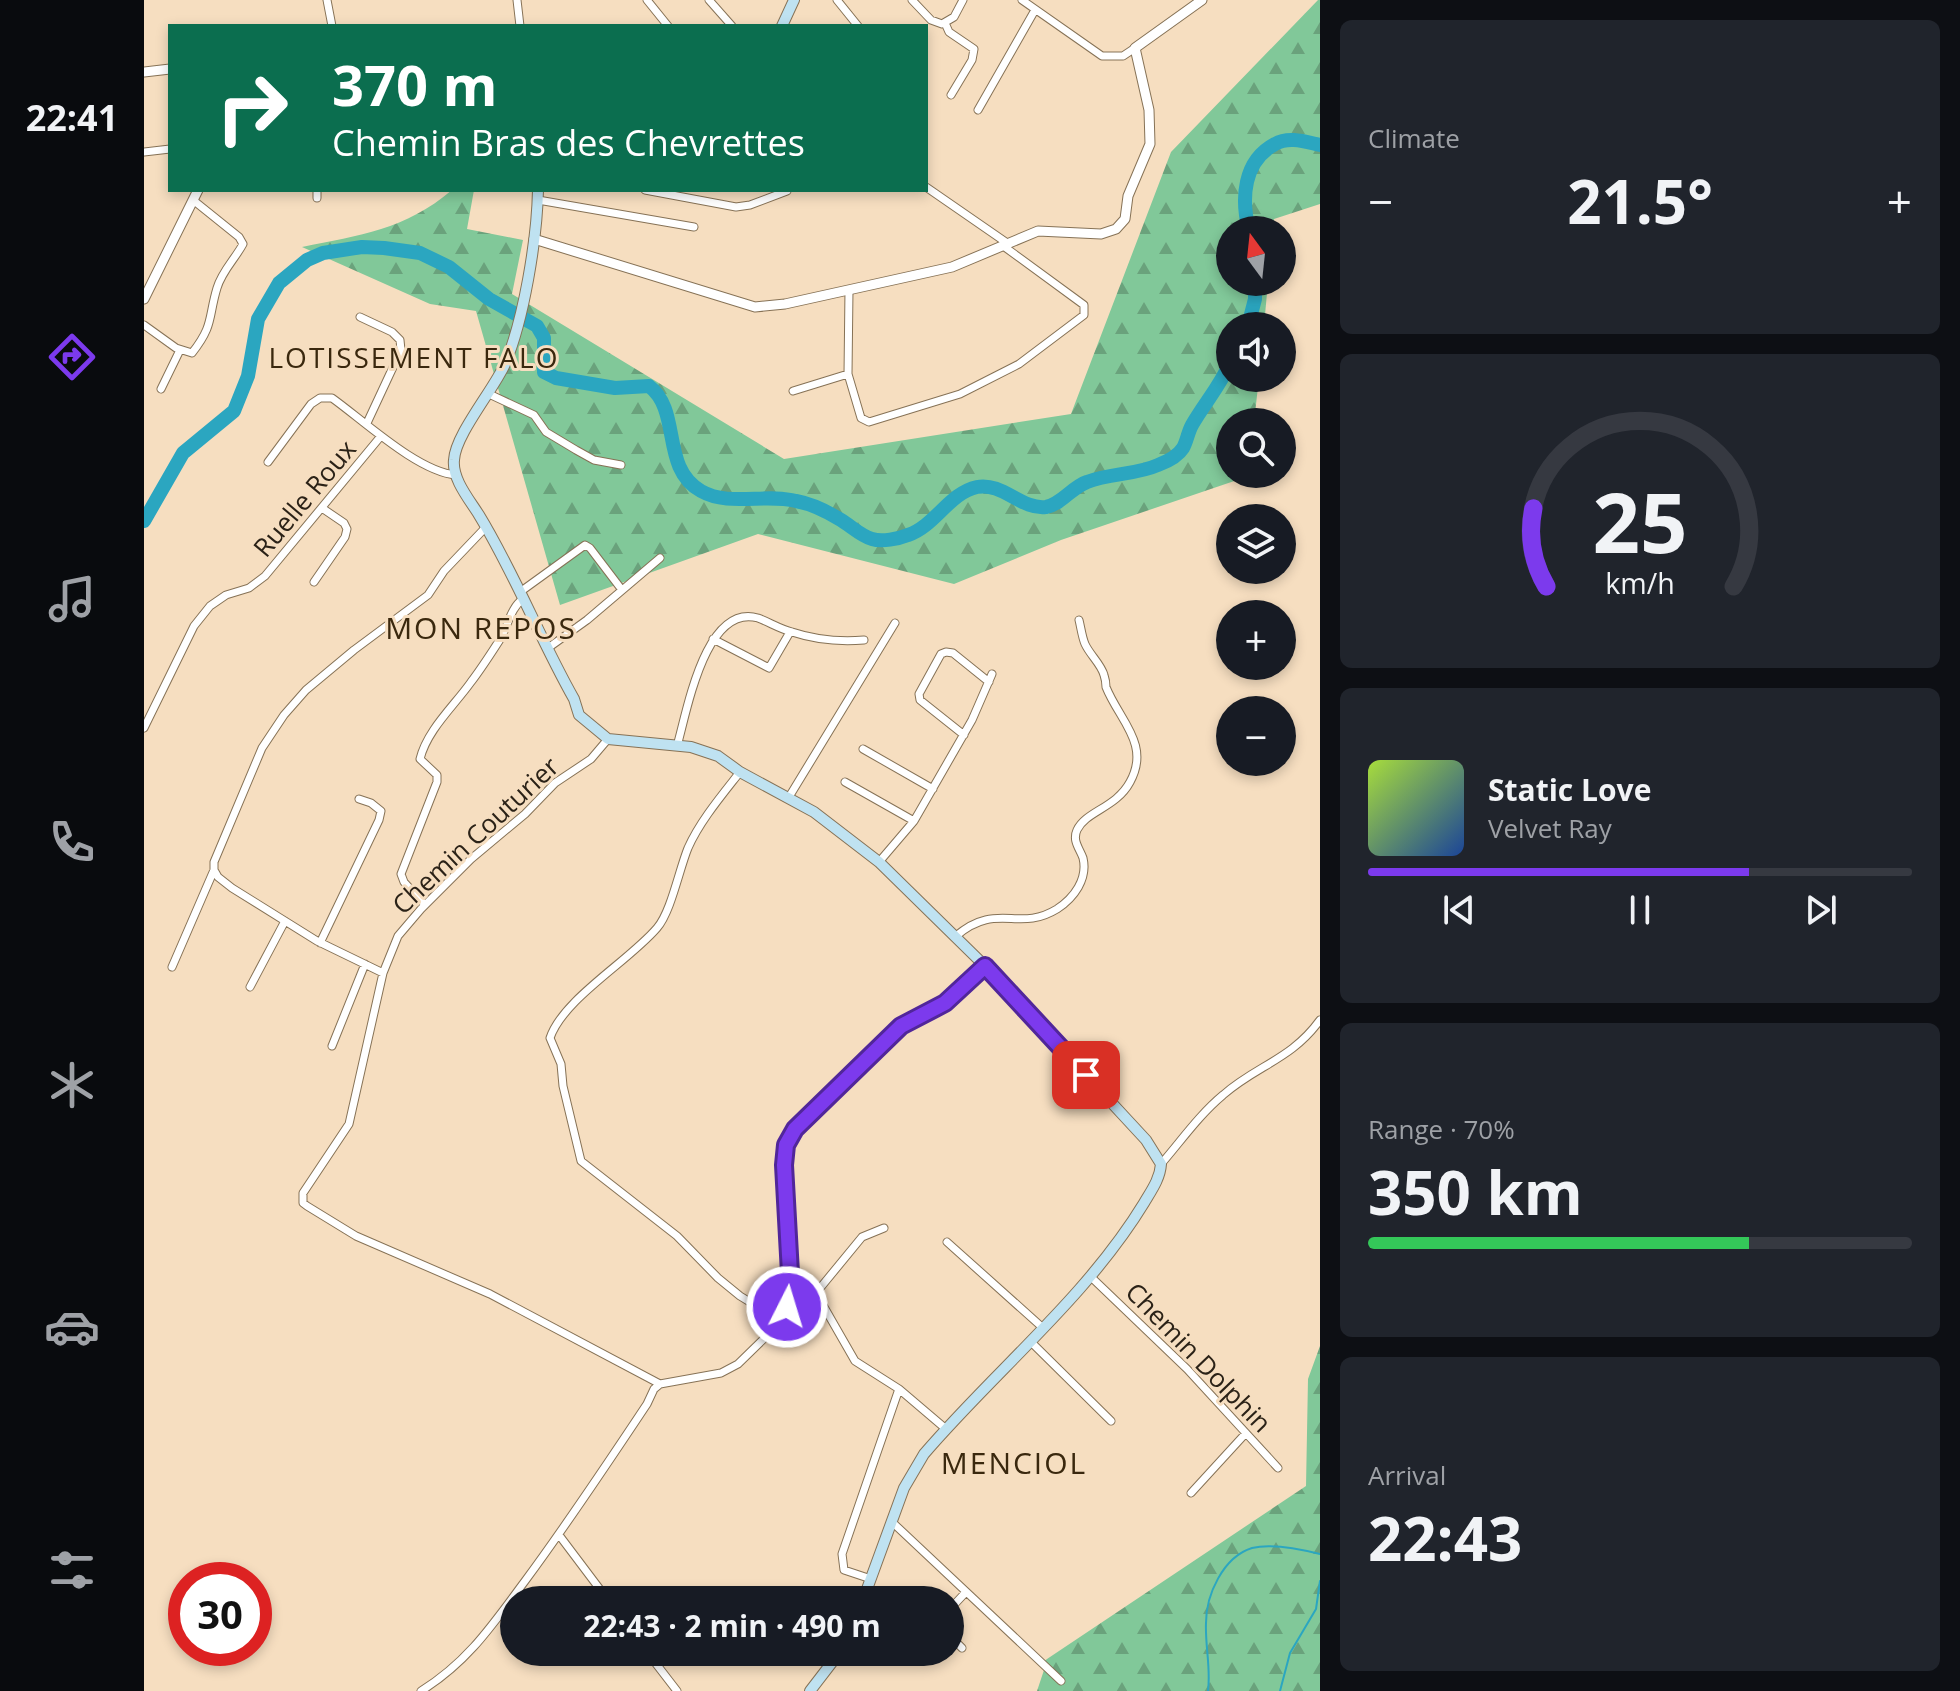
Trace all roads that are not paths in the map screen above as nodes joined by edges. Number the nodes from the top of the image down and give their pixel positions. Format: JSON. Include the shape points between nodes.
{"nodes":[{"id":1,"x":327,"y":0,"type":"edge"},
{"id":2,"x":517,"y":0,"type":"edge"},
{"id":3,"x":647,"y":0,"type":"edge"},
{"id":4,"x":709,"y":0,"type":"edge"},
{"id":5,"x":794,"y":0,"type":"edge"},
{"id":6,"x":837,"y":0,"type":"edge"},
{"id":7,"x":912,"y":0,"type":"edge"},
{"id":8,"x":963,"y":0,"type":"edge"},
{"id":9,"x":1022,"y":0,"type":"edge"},
{"id":10,"x":1202,"y":0,"type":"edge"},
{"id":11,"x":1035,"y":10,"type":"junction"},
{"id":12,"x":945,"y":23,"type":"junction"},
{"id":13,"x":332,"y":24,"type":"edge"},
{"id":14,"x":520,"y":24,"type":"edge"},
{"id":15,"x":666,"y":24,"type":"edge"},
{"id":16,"x":730,"y":24,"type":"edge"},
{"id":17,"x":783,"y":24,"type":"edge"},
{"id":18,"x":856,"y":24,"type":"edge"},
{"id":19,"x":1135,"y":48,"type":"junction"},
{"id":20,"x":168,"y":69,"type":"edge"},
{"id":21,"x":144,"y":72,"type":"edge"},
{"id":22,"x":951,"y":95,"type":"dead end"},
{"id":23,"x":978,"y":110,"type":"dead end"},
{"id":24,"x":168,"y":149,"type":"edge"},
{"id":25,"x":144,"y":152,"type":"edge"},
{"id":26,"x":928,"y":188,"type":"edge"},
{"id":27,"x":197,"y":192,"type":"edge"},
{"id":28,"x":656,"y":192,"type":"edge"},
{"id":29,"x":784,"y":192,"type":"edge"},
{"id":30,"x":538,"y":195,"type":"edge"},
{"id":31,"x":193,"y":200,"type":"junction"},
{"id":32,"x":694,"y":227,"type":"dead end"},
{"id":33,"x":534,"y":239,"type":"junction"},
{"id":34,"x":1005,"y":244,"type":"junction"},
{"id":35,"x":849,"y":290,"type":"junction"},
{"id":36,"x":144,"y":298,"type":"edge"},
{"id":37,"x":360,"y":317,"type":"dead end"},
{"id":38,"x":144,"y":325,"type":"edge"},
{"id":39,"x":180,"y":350,"type":"junction"},
{"id":40,"x":848,"y":374,"type":"junction"},
{"id":41,"x":161,"y":389,"type":"dead end"},
{"id":42,"x":793,"y":391,"type":"dead end"},
{"id":43,"x":489,"y":394,"type":"junction"},
{"id":44,"x":367,"y":423,"type":"junction"},
{"id":45,"x":381,"y":436,"type":"junction"},
{"id":46,"x":268,"y":462,"type":"dead end"},
{"id":47,"x":621,"y":465,"type":"dead end"},
{"id":48,"x":456,"y":475,"type":"junction"},
{"id":49,"x":322,"y":508,"type":"junction"},
{"id":50,"x":486,"y":527,"type":"junction"},
{"id":51,"x":660,"y":558,"type":"dead end"},
{"id":52,"x":314,"y":582,"type":"dead end"},
{"id":53,"x":622,"y":590,"type":"junction"},
{"id":54,"x":521,"y":595,"type":"junction"},
{"id":55,"x":1079,"y":620,"type":"dead end"},
{"id":56,"x":895,"y":623,"type":"dead end"},
{"id":57,"x":790,"y":632,"type":"junction"},
{"id":58,"x":713,"y":639,"type":"junction"},
{"id":59,"x":864,"y":640,"type":"dead end"},
{"id":60,"x":548,"y":648,"type":"junction"},
{"id":61,"x":144,"y":728,"type":"edge"},
{"id":62,"x":964,"y":735,"type":"junction"},
{"id":63,"x":608,"y":739,"type":"junction"},
{"id":64,"x":677,"y":746,"type":"junction"},
{"id":65,"x":863,"y":749,"type":"dead end"},
{"id":66,"x":740,"y":772,"type":"junction"},
{"id":67,"x":845,"y":782,"type":"dead end"},
{"id":68,"x":933,"y":789,"type":"junction"},
{"id":69,"x":789,"y":797,"type":"junction"},
{"id":70,"x":359,"y":799,"type":"dead end"},
{"id":71,"x":914,"y":821,"type":"junction"},
{"id":72,"x":879,"y":862,"type":"junction"},
{"id":73,"x":214,"y":870,"type":"junction"},
{"id":74,"x":425,"y":905,"type":"junction"},
{"id":75,"x":285,"y":921,"type":"junction"},
{"id":76,"x":956,"y":936,"type":"junction"},
{"id":77,"x":320,"y":943,"type":"junction"},
{"id":78,"x":365,"y":964,"type":"junction"},
{"id":79,"x":985,"y":966,"type":"junction"},
{"id":80,"x":172,"y":967,"type":"dead end"},
{"id":81,"x":383,"y":973,"type":"junction"},
{"id":82,"x":250,"y":987,"type":"dead end"},
{"id":83,"x":1320,"y":1020,"type":"edge"},
{"id":84,"x":332,"y":1046,"type":"dead end"},
{"id":85,"x":1161,"y":1164,"type":"junction"},
{"id":86,"x":884,"y":1228,"type":"dead end"},
{"id":87,"x":947,"y":1242,"type":"dead end"},
{"id":88,"x":1090,"y":1276,"type":"junction"},
{"id":89,"x":781,"y":1321,"type":"junction"},
{"id":90,"x":1043,"y":1328,"type":"junction"},
{"id":91,"x":1030,"y":1341,"type":"junction"},
{"id":92,"x":660,"y":1384,"type":"junction"},
{"id":93,"x":899,"y":1389,"type":"junction"},
{"id":94,"x":1111,"y":1421,"type":"dead end"},
{"id":95,"x":946,"y":1429,"type":"junction"},
{"id":96,"x":1246,"y":1433,"type":"junction"},
{"id":97,"x":1278,"y":1468,"type":"dead end"},
{"id":98,"x":1191,"y":1493,"type":"dead end"},
{"id":99,"x":892,"y":1522,"type":"junction"},
{"id":100,"x":559,"y":1535,"type":"junction"},
{"id":101,"x":871,"y":1579,"type":"junction"},
{"id":102,"x":597,"y":1586,"type":"edge"},
{"id":103,"x":868,"y":1586,"type":"edge"},
{"id":104,"x":966,"y":1592,"type":"joint"},
{"id":105,"x":658,"y":1666,"type":"edge"},
{"id":106,"x":829,"y":1666,"type":"edge"},
{"id":107,"x":1061,"y":1681,"type":"dead end"},
{"id":108,"x":421,"y":1691,"type":"edge"},
{"id":109,"x":677,"y":1691,"type":"edge"},
{"id":110,"x":810,"y":1691,"type":"edge"}],
"edges":[{"from":1,"to":13,"type":"street"},
{"from":2,"to":14,"type":"street"},
{"from":3,"to":15,"type":"street"},
{"from":4,"to":16,"type":"street"},
{"from":5,"to":17,"type":"main road"},
{"from":6,"to":18,"type":"street"},
{"from":7,"to":12,"type":"street","via":[[931,20]]},
{"from":8,"to":12,"type":"street"},
{"from":9,"to":11,"type":"street"},
{"from":10,"to":19,"type":"street"},
{"from":11,"to":19,"type":"street","via":[[1102,56],[1123,56]]},
{"from":11,"to":23,"type":"street"},
{"from":12,"to":22,"type":"street","via":[[949,32],[974,49]]},
{"from":19,"to":34,"type":"street","via":[[1151,133],[1125,219],[1108,233],[1038,231]]},
{"from":20,"to":21,"type":"street"},
{"from":24,"to":25,"type":"street"},
{"from":26,"to":34,"type":"street"},
{"from":27,"to":31,"type":"street"},
{"from":28,"to":29,"type":"street","via":[[736,207]]},
{"from":30,"to":32,"type":"street"},
{"from":30,"to":33,"type":"main road"},
{"from":31,"to":36,"type":"street"},
{"from":31,"to":39,"type":"street","via":[[243,244],[217,289],[206,334],[192,353]]},
{"from":33,"to":35,"type":"street","via":[[755,307]]},
{"from":33,"to":43,"type":"main road","via":[[513,338]]},
{"from":34,"to":35,"type":"street","via":[[952,267]]},
{"from":34,"to":40,"type":"street","via":[[1084,305],[1084,315],[1019,364],[960,394],[869,422],[861,418]]},
{"from":35,"to":40,"type":"street"},
{"from":37,"to":44,"type":"street","via":[[392,332],[401,350]]},
{"from":38,"to":39,"type":"street"},
{"from":39,"to":41,"type":"street"},
{"from":40,"to":42,"type":"street"},
{"from":43,"to":47,"type":"street","via":[[534,415],[546,432],[585,455]]},
{"from":43,"to":48,"type":"main road","via":[[454,455]]},
{"from":44,"to":45,"type":"street","name":"Ruelle Roux"},
{"from":44,"to":46,"type":"street","name":"Ruelle Roux","via":[[332,398],[320,398]]},
{"from":45,"to":48,"type":"street","name":"Ruelle Roux","via":[[431,468]]},
{"from":45,"to":49,"type":"street","name":"Ruelle Roux"},
{"from":48,"to":50,"type":"main road"},
{"from":49,"to":52,"type":"street","via":[[347,529]]},
{"from":49,"to":61,"type":"street","name":"Ruelle Roux","via":[[265,576],[210,606],[194,626]]},
{"from":50,"to":54,"type":"main road"},
{"from":50,"to":73,"type":"street","via":[[428,595],[306,690],[284,715],[262,748]]},
{"from":51,"to":53,"type":"street"},
{"from":53,"to":54,"type":"street","via":[[585,545]]},
{"from":53,"to":60,"type":"street"},
{"from":54,"to":60,"type":"main road"},
{"from":54,"to":74,"type":"street","via":[[488,658],[421,753],[437,782],[401,874]]},
{"from":55,"to":76,"type":"street","via":[[1106,687],[1130,726],[1137,753],[1131,781],[1114,802],[1078,828],[1075,839],[1083,878],[1065,904],[1038,918],[985,918]]},
{"from":56,"to":69,"type":"street"},
{"from":57,"to":58,"type":"street","via":[[748,617],[726,625]]},
{"from":57,"to":58,"type":"street","via":[[769,668]]},
{"from":57,"to":59,"type":"street","via":[[834,642]]},
{"from":58,"to":64,"type":"street"},
{"from":60,"to":63,"type":"main road","via":[[579,715]]},
{"from":62,"to":62,"type":"street","via":[[920,700],[946,652],[991,678]]},
{"from":62,"to":68,"type":"street"},
{"from":63,"to":64,"type":"main road"},
{"from":63,"to":74,"type":"street","name":"Chemin Couturier"},
{"from":64,"to":66,"type":"main road","via":[[703,749]]},
{"from":65,"to":68,"type":"street"},
{"from":66,"to":69,"type":"main road"},
{"from":66,"to":89,"type":"street","via":[[690,845],[660,923],[586,991],[550,1038],[561,1064],[581,1161],[677,1236],[740,1296]]},
{"from":67,"to":71,"type":"street"},
{"from":68,"to":71,"type":"street"},
{"from":69,"to":72,"type":"main road"},
{"from":70,"to":77,"type":"street","via":[[381,811],[379,820]]},
{"from":71,"to":72,"type":"street"},
{"from":72,"to":76,"type":"main road"},
{"from":73,"to":75,"type":"street","via":[[224,883]]},
{"from":73,"to":80,"type":"street"},
{"from":74,"to":81,"type":"street","name":"Chemin Couturier","via":[[398,936]]},
{"from":75,"to":77,"type":"street"},
{"from":75,"to":82,"type":"street"},
{"from":76,"to":79,"type":"main road"},
{"from":77,"to":78,"type":"street"},
{"from":78,"to":81,"type":"street"},
{"from":78,"to":84,"type":"street"},
{"from":79,"to":85,"type":"main road","via":[[1146,1140]]},
{"from":79,"to":89,"type":"street","via":[[945,1003],[901,1026],[789,1137],[784,1155],[791,1291]]},
{"from":81,"to":92,"type":"street","name":"Chemin Couturier","via":[[349,1124],[303,1193],[303,1203],[356,1236],[490,1294]]},
{"from":83,"to":85,"type":"street","via":[[1285,1056],[1223,1094]]},
{"from":85,"to":88,"type":"main road","via":[[1159,1178],[1130,1226]]},
{"from":86,"to":93,"type":"street","via":[[862,1237],[816,1293],[855,1361]]},
{"from":87,"to":90,"type":"street"},
{"from":88,"to":90,"type":"main road"},
{"from":88,"to":96,"type":"street","name":"Chemin Dolphin"},
{"from":89,"to":92,"type":"street","via":[[753,1352],[721,1373]]},
{"from":90,"to":91,"type":"main road"},
{"from":91,"to":94,"type":"street"},
{"from":91,"to":95,"type":"main road"},
{"from":92,"to":100,"type":"street"},
{"from":93,"to":95,"type":"street"},
{"from":93,"to":101,"type":"street","via":[[842,1554],[844,1570]]},
{"from":95,"to":99,"type":"main road","via":[[914,1469]]},
{"from":96,"to":97,"type":"street","name":"Chemin Dolphin"},
{"from":96,"to":98,"type":"street"},
{"from":99,"to":101,"type":"main road"},
{"from":99,"to":104,"type":"street"},
{"from":100,"to":102,"type":"street"},
{"from":100,"to":108,"type":"street","via":[[476,1646]]},
{"from":101,"to":103,"type":"main road"},
{"from":104,"to":107,"type":"street"},
{"from":105,"to":109,"type":"street"},
{"from":106,"to":110,"type":"main road"}]}
